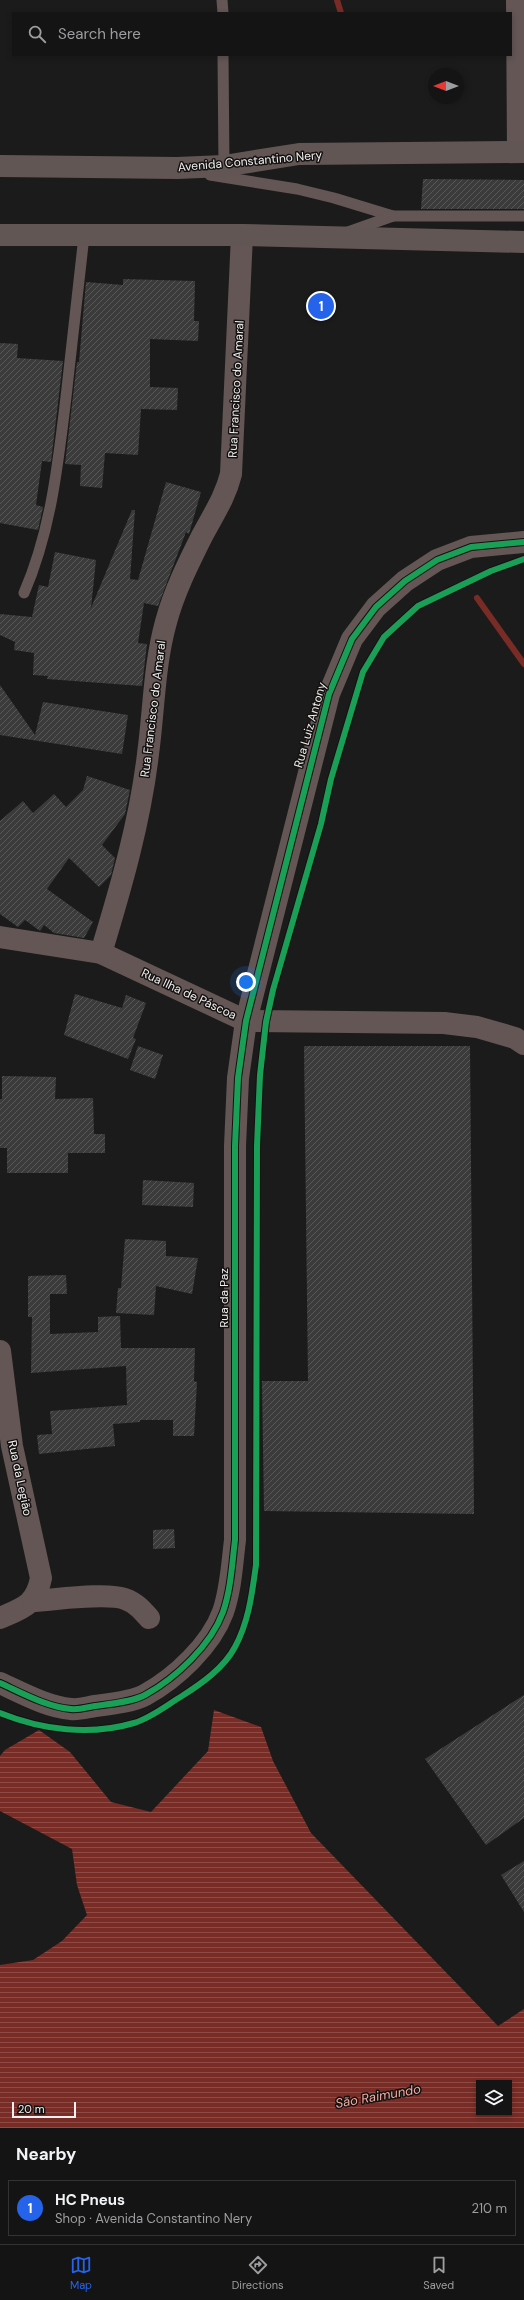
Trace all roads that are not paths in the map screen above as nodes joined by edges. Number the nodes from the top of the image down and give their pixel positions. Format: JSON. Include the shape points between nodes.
{"nodes":[{"id":1,"x":222,"y":0,"type":"edge"},
{"id":2,"x":517,"y":0,"type":"edge"},
{"id":3,"x":223,"y":12,"type":"edge"},
{"id":4,"x":223,"y":56,"type":"edge"},
{"id":5,"x":521,"y":152,"type":"edge"},
{"id":6,"x":0,"y":166,"type":"edge"},
{"id":7,"x":224,"y":166,"type":"junction"},
{"id":8,"x":167,"y":168,"type":"junction"},
{"id":9,"x":393,"y":216,"type":"junction"},
{"id":10,"x":524,"y":216,"type":"edge"},
{"id":11,"x":0,"y":235,"type":"edge"},
{"id":12,"x":242,"y":235,"type":"junction"},
{"id":13,"x":84,"y":236,"type":"junction"},
{"id":14,"x":333,"y":238,"type":"junction"},
{"id":15,"x":524,"y":242,"type":"edge"},
{"id":16,"x":524,"y":542,"type":"edge"},
{"id":17,"x":24,"y":593,"type":"dead end"},
{"id":18,"x":0,"y":937,"type":"edge"},
{"id":19,"x":101,"y":953,"type":"junction"},
{"id":20,"x":246,"y":1021,"type":"junction"},
{"id":21,"x":524,"y":1044,"type":"edge"},
{"id":22,"x":0,"y":1351,"type":"edge"},
{"id":23,"x":6,"y":1446,"type":"edge"},
{"id":24,"x":32,"y":1602,"type":"junction"},
{"id":25,"x":0,"y":1618,"type":"edge"},
{"id":26,"x":149,"y":1618,"type":"dead end"},
{"id":27,"x":0,"y":1683,"type":"edge"}],
"edges":[{"from":1,"to":3,"type":"lane"},
{"from":2,"to":5,"type":"street"},
{"from":4,"to":7,"type":"lane"},
{"from":5,"to":7,"type":"highway","name":"Avenida Constantino Nery","via":[[299,154]]},
{"from":6,"to":8,"type":"highway","name":"Avenida Constantino Nery"},
{"from":7,"to":8,"type":"highway","name":"Avenida Constantino Nery"},
{"from":8,"to":9,"type":"lane","via":[[297,189]]},
{"from":9,"to":10,"type":"lane"},
{"from":9,"to":14,"type":"lane"},
{"from":11,"to":13,"type":"highway"},
{"from":12,"to":13,"type":"highway"},
{"from":12,"to":14,"type":"highway"},
{"from":12,"to":19,"type":"street","name":"Rua Francisco do Amaral","via":[[231,474],[222,504],[190,560],[165,624],[157,667],[138,821],[127,870]]},
{"from":13,"to":17,"type":"lane","via":[[56,476],[46,532]]},
{"from":14,"to":15,"type":"highway"},
{"from":16,"to":20,"type":"street","name":"Rua Luiz Antony","via":[[471,547],[437,560],[405,581],[376,607],[352,638],[329,694]]},
{"from":18,"to":19,"type":"street","name":"Rua Ilha de Páscoa"},
{"from":19,"to":20,"type":"street","name":"Rua Ilha de Páscoa"},
{"from":20,"to":21,"type":"street","name":"Rua Ilha de Páscoa","via":[[444,1023],[478,1027],[515,1038]]},
{"from":20,"to":27,"type":"street","name":"Rua da Paz","via":[[238,1078],[235,1146],[235,1540],[223,1612],[194,1655],[169,1679],[144,1696],[71,1709],[36,1699]]},
{"from":22,"to":23,"type":"street","name":"Rua da Legião"},
{"from":23,"to":24,"type":"street","name":"Rua da Legião","via":[[40,1565],[38,1592]]},
{"from":24,"to":25,"type":"street","via":[[23,1609]]},
{"from":24,"to":26,"type":"street","via":[[106,1596],[124,1598],[139,1606]]}]}
